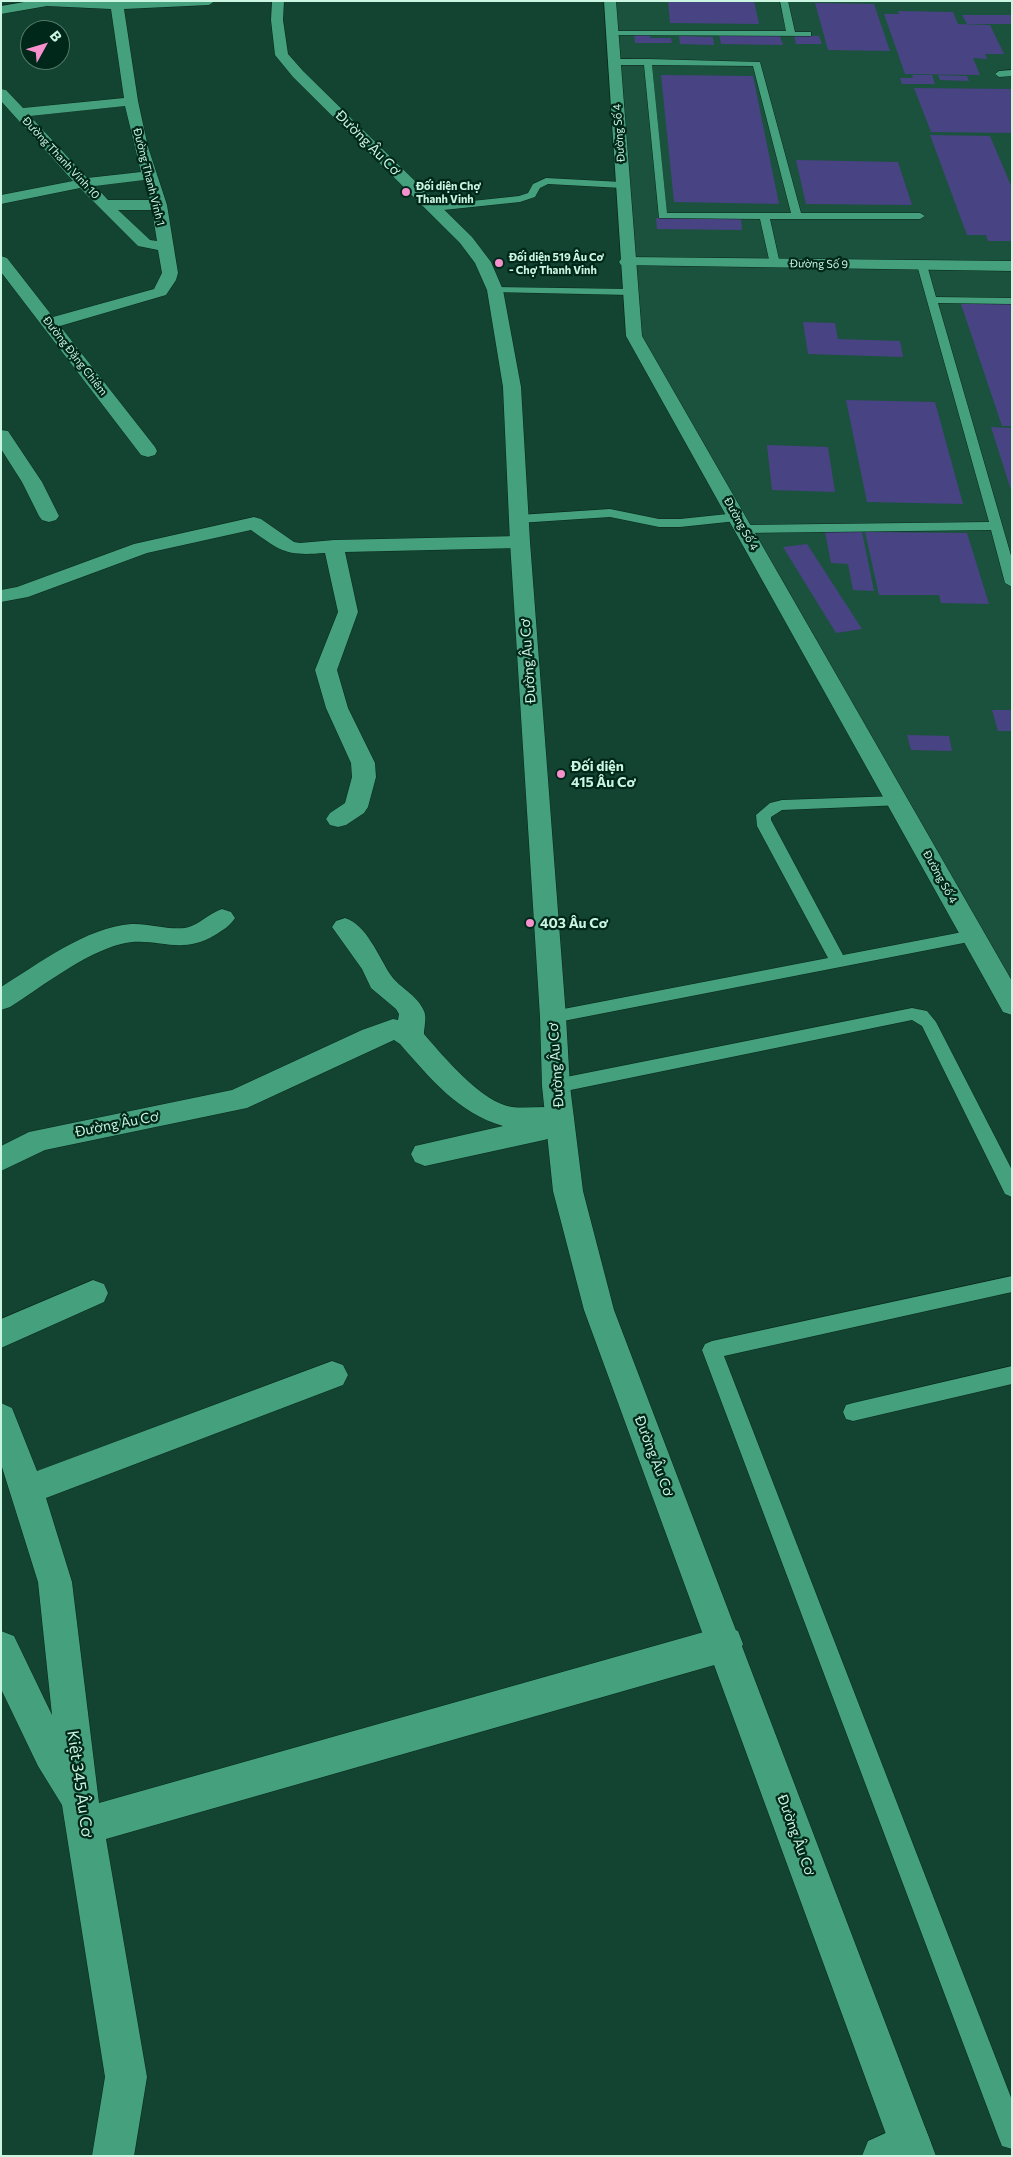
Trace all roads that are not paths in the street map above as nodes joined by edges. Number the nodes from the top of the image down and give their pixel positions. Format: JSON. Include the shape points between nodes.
{"nodes":[{"id":1,"x":209,"y":1,"type":"edge"},
{"id":2,"x":278,"y":1,"type":"edge"},
{"id":3,"x":610,"y":1,"type":"edge"},
{"id":4,"x":784,"y":1,"type":"edge"},
{"id":5,"x":47,"y":2,"type":"edge"},
{"id":6,"x":117,"y":6,"type":"junction"},
{"id":7,"x":1,"y":10,"type":"edge"},
{"id":8,"x":612,"y":33,"type":"junction"},
{"id":9,"x":791,"y":34,"type":"junction"},
{"id":10,"x":808,"y":34,"type":"dead end"},
{"id":11,"x":614,"y":62,"type":"junction"},
{"id":12,"x":648,"y":62,"type":"junction"},
{"id":13,"x":1012,"y":73,"type":"edge"},
{"id":14,"x":999,"y":74,"type":"dead end"},
{"id":15,"x":1,"y":93,"type":"edge"},
{"id":16,"x":131,"y":101,"type":"junction"},
{"id":17,"x":19,"y":113,"type":"junction"},
{"id":18,"x":150,"y":175,"type":"junction"},
{"id":19,"x":83,"y":184,"type":"junction"},
{"id":20,"x":622,"y":185,"type":"junction"},
{"id":21,"x":1,"y":200,"type":"edge"},
{"id":22,"x":104,"y":205,"type":"junction"},
{"id":23,"x":159,"y":205,"type":"junction"},
{"id":24,"x":434,"y":208,"type":"junction"},
{"id":25,"x":764,"y":216,"type":"junction"},
{"id":26,"x":797,"y":216,"type":"junction"},
{"id":27,"x":920,"y":216,"type":"dead end"},
{"id":28,"x":165,"y":245,"type":"junction"},
{"id":29,"x":1,"y":261,"type":"edge"},
{"id":30,"x":627,"y":262,"type":"junction"},
{"id":31,"x":775,"y":264,"type":"junction"},
{"id":32,"x":922,"y":265,"type":"junction"},
{"id":33,"x":1012,"y":266,"type":"edge"},
{"id":34,"x":496,"y":290,"type":"junction"},
{"id":35,"x":630,"y":292,"type":"junction"},
{"id":36,"x":932,"y":300,"type":"junction"},
{"id":37,"x":1012,"y":301,"type":"edge"},
{"id":38,"x":50,"y":323,"type":"junction"},
{"id":39,"x":1,"y":435,"type":"edge"},
{"id":40,"x":148,"y":451,"type":"dead end"},
{"id":41,"x":49,"y":516,"type":"dead end"},
{"id":42,"x":518,"y":519,"type":"junction"},
{"id":43,"x":740,"y":523,"type":"junction"},
{"id":44,"x":995,"y":526,"type":"junction"},
{"id":45,"x":520,"y":542,"type":"junction"},
{"id":46,"x":334,"y":546,"type":"junction"},
{"id":47,"x":1012,"y":583,"type":"edge"},
{"id":48,"x":1,"y":596,"type":"edge"},
{"id":49,"x":897,"y":801,"type":"junction"},
{"id":50,"x":338,"y":819,"type":"dead end"},
{"id":51,"x":222,"y":918,"type":"dead end"},
{"id":52,"x":345,"y":927,"type":"dead end"},
{"id":53,"x":973,"y":936,"type":"junction"},
{"id":54,"x":838,"y":962,"type":"junction"},
{"id":55,"x":1,"y":973,"type":"edge"},
{"id":56,"x":1,"y":1000,"type":"edge"},
{"id":57,"x":1012,"y":1005,"type":"edge"},
{"id":58,"x":1,"y":1011,"type":"edge"},
{"id":59,"x":553,"y":1017,"type":"junction"},
{"id":60,"x":410,"y":1037,"type":"junction"},
{"id":61,"x":556,"y":1086,"type":"junction"},
{"id":62,"x":560,"y":1122,"type":"junction"},
{"id":63,"x":425,"y":1154,"type":"dead end"},
{"id":64,"x":1,"y":1159,"type":"edge"},
{"id":65,"x":1012,"y":1189,"type":"edge"},
{"id":66,"x":1012,"y":1284,"type":"edge"},
{"id":67,"x":94,"y":1293,"type":"dead end"},
{"id":68,"x":1,"y":1334,"type":"edge"},
{"id":69,"x":332,"y":1375,"type":"dead end"},
{"id":70,"x":1012,"y":1375,"type":"edge"},
{"id":71,"x":853,"y":1412,"type":"dead end"},
{"id":72,"x":1,"y":1418,"type":"edge"},
{"id":73,"x":28,"y":1490,"type":"junction"},
{"id":74,"x":725,"y":1644,"type":"junction"},
{"id":75,"x":1,"y":1649,"type":"edge"},
{"id":76,"x":83,"y":1813,"type":"junction"},
{"id":77,"x":1012,"y":2136,"type":"edge"},
{"id":78,"x":903,"y":2152,"type":"edge"},
{"id":79,"x":113,"y":2156,"type":"edge"}],
"edges":[{"from":1,"to":6,"type":"street"},
{"from":2,"to":24,"type":"street","name":"Đường Âu Cơ","via":[[282,55]]},
{"from":3,"to":8,"type":"street","name":"Đường Số 4"},
{"from":4,"to":9,"type":"lane"},
{"from":5,"to":6,"type":"street"},
{"from":5,"to":7,"type":"street"},
{"from":6,"to":16,"type":"street","name":"Đường Thanh Vinh 1"},
{"from":8,"to":9,"type":"lane"},
{"from":8,"to":11,"type":"street","name":"Đường Số 4"},
{"from":9,"to":10,"type":"lane"},
{"from":11,"to":12,"type":"lane"},
{"from":11,"to":20,"type":"street","name":"Đường Số 4"},
{"from":12,"to":25,"type":"lane","via":[[662,216]]},
{"from":12,"to":26,"type":"lane","via":[[757,64]]},
{"from":13,"to":14,"type":"lane"},
{"from":15,"to":17,"type":"street","name":"Đường Thanh Vinh 10"},
{"from":16,"to":17,"type":"street"},
{"from":16,"to":18,"type":"street","name":"Đường Thanh Vinh 1"},
{"from":17,"to":19,"type":"street","name":"Đường Thanh Vinh 10"},
{"from":18,"to":19,"type":"street"},
{"from":18,"to":23,"type":"street","name":"Đường Thanh Vinh 1"},
{"from":19,"to":21,"type":"street"},
{"from":19,"to":22,"type":"street","name":"Đường Thanh Vinh 10"},
{"from":20,"to":24,"type":"lane","via":[[546,181],[536,186],[532,195],[520,199]]},
{"from":20,"to":30,"type":"street","name":"Đường Số 4"},
{"from":22,"to":23,"type":"street","name":"Đường Thanh Vinh 10"},
{"from":22,"to":28,"type":"street","via":[[144,243]]},
{"from":23,"to":28,"type":"street","name":"Đường Thanh Vinh 1"},
{"from":24,"to":34,"type":"street","name":"Đường Âu Cơ","via":[[483,262]]},
{"from":25,"to":26,"type":"lane"},
{"from":25,"to":31,"type":"lane"},
{"from":26,"to":27,"type":"lane"},
{"from":28,"to":38,"type":"street","name":"Đường Thanh Vinh 1","via":[[170,274],[160,292]]},
{"from":29,"to":38,"type":"street","name":"Đường Đặng Chiêm"},
{"from":30,"to":31,"type":"street","name":"Đường Số 9"},
{"from":30,"to":35,"type":"street","name":"Đường Số 4"},
{"from":31,"to":32,"type":"street","name":"Đường Số 9"},
{"from":32,"to":33,"type":"street","name":"Đường Số 9"},
{"from":32,"to":36,"type":"lane"},
{"from":34,"to":35,"type":"lane"},
{"from":34,"to":42,"type":"street","name":"Đường Âu Cơ","via":[[512,387]]},
{"from":35,"to":43,"type":"street","name":"Đường Số 4","via":[[634,336]]},
{"from":36,"to":37,"type":"lane"},
{"from":36,"to":44,"type":"lane"},
{"from":38,"to":40,"type":"street","name":"Đường Đặng Chiêm"},
{"from":39,"to":41,"type":"street","via":[[32,482]]},
{"from":42,"to":43,"type":"lane","via":[[610,513],[659,523]]},
{"from":42,"to":45,"type":"street","name":"Đường Âu Cơ"},
{"from":43,"to":44,"type":"lane"},
{"from":43,"to":49,"type":"street","name":"Đường Số 4"},
{"from":44,"to":47,"type":"lane"},
{"from":45,"to":46,"type":"street"},
{"from":45,"to":59,"type":"street","name":"Đường Âu Cơ"},
{"from":46,"to":48,"type":"street","via":[[300,549],[287,546],[254,523],[141,548],[21,594]]},
{"from":46,"to":50,"type":"street","via":[[348,612],[326,670],[337,708],[363,763],[364,777],[356,806]]},
{"from":49,"to":53,"type":"street","name":"Đường Số 4"},
{"from":49,"to":54,"type":"lane","via":[[782,805],[764,815],[765,826]]},
{"from":51,"to":56,"type":"street","via":[[185,937],[148,932],[122,934],[88,948]]},
{"from":52,"to":60,"type":"street","via":[[373,964],[380,981],[405,1002],[412,1013]]},
{"from":53,"to":54,"type":"lane"},
{"from":53,"to":57,"type":"street","name":"Đường Số 4"},
{"from":54,"to":59,"type":"lane"},
{"from":55,"to":56,"type":"street"},
{"from":56,"to":58,"type":"street"},
{"from":59,"to":61,"type":"street","name":"Đường Âu Cơ"},
{"from":60,"to":62,"type":"street","via":[[449,1081],[481,1106],[512,1118]]},
{"from":60,"to":64,"type":"street","name":"Đường Âu Cơ","via":[[393,1029],[237,1100],[39,1140]]},
{"from":61,"to":62,"type":"street","name":"Đường Âu Cơ"},
{"from":61,"to":65,"type":"lane","via":[[912,1014],[921,1016],[928,1022]]},
{"from":62,"to":63,"type":"street"},
{"from":62,"to":74,"type":"street","name":"Đường Âu Cơ","via":[[568,1191],[599,1310]]},
{"from":66,"to":77,"type":"lane","via":[[712,1350]]},
{"from":67,"to":68,"type":"street"},
{"from":69,"to":73,"type":"street"},
{"from":70,"to":71,"type":"lane"},
{"from":72,"to":73,"type":"street","name":"Kiệt 345 Âu Cơ"},
{"from":73,"to":76,"type":"street","name":"Kiệt 345 Âu Cơ","via":[[55,1582]]},
{"from":74,"to":76,"type":"street"},
{"from":74,"to":78,"type":"street","name":"Đường Âu Cơ"},
{"from":75,"to":76,"type":"street"},
{"from":76,"to":79,"type":"street","name":"Kiệt 345 Âu Cơ","via":[[126,2076]]}]}
